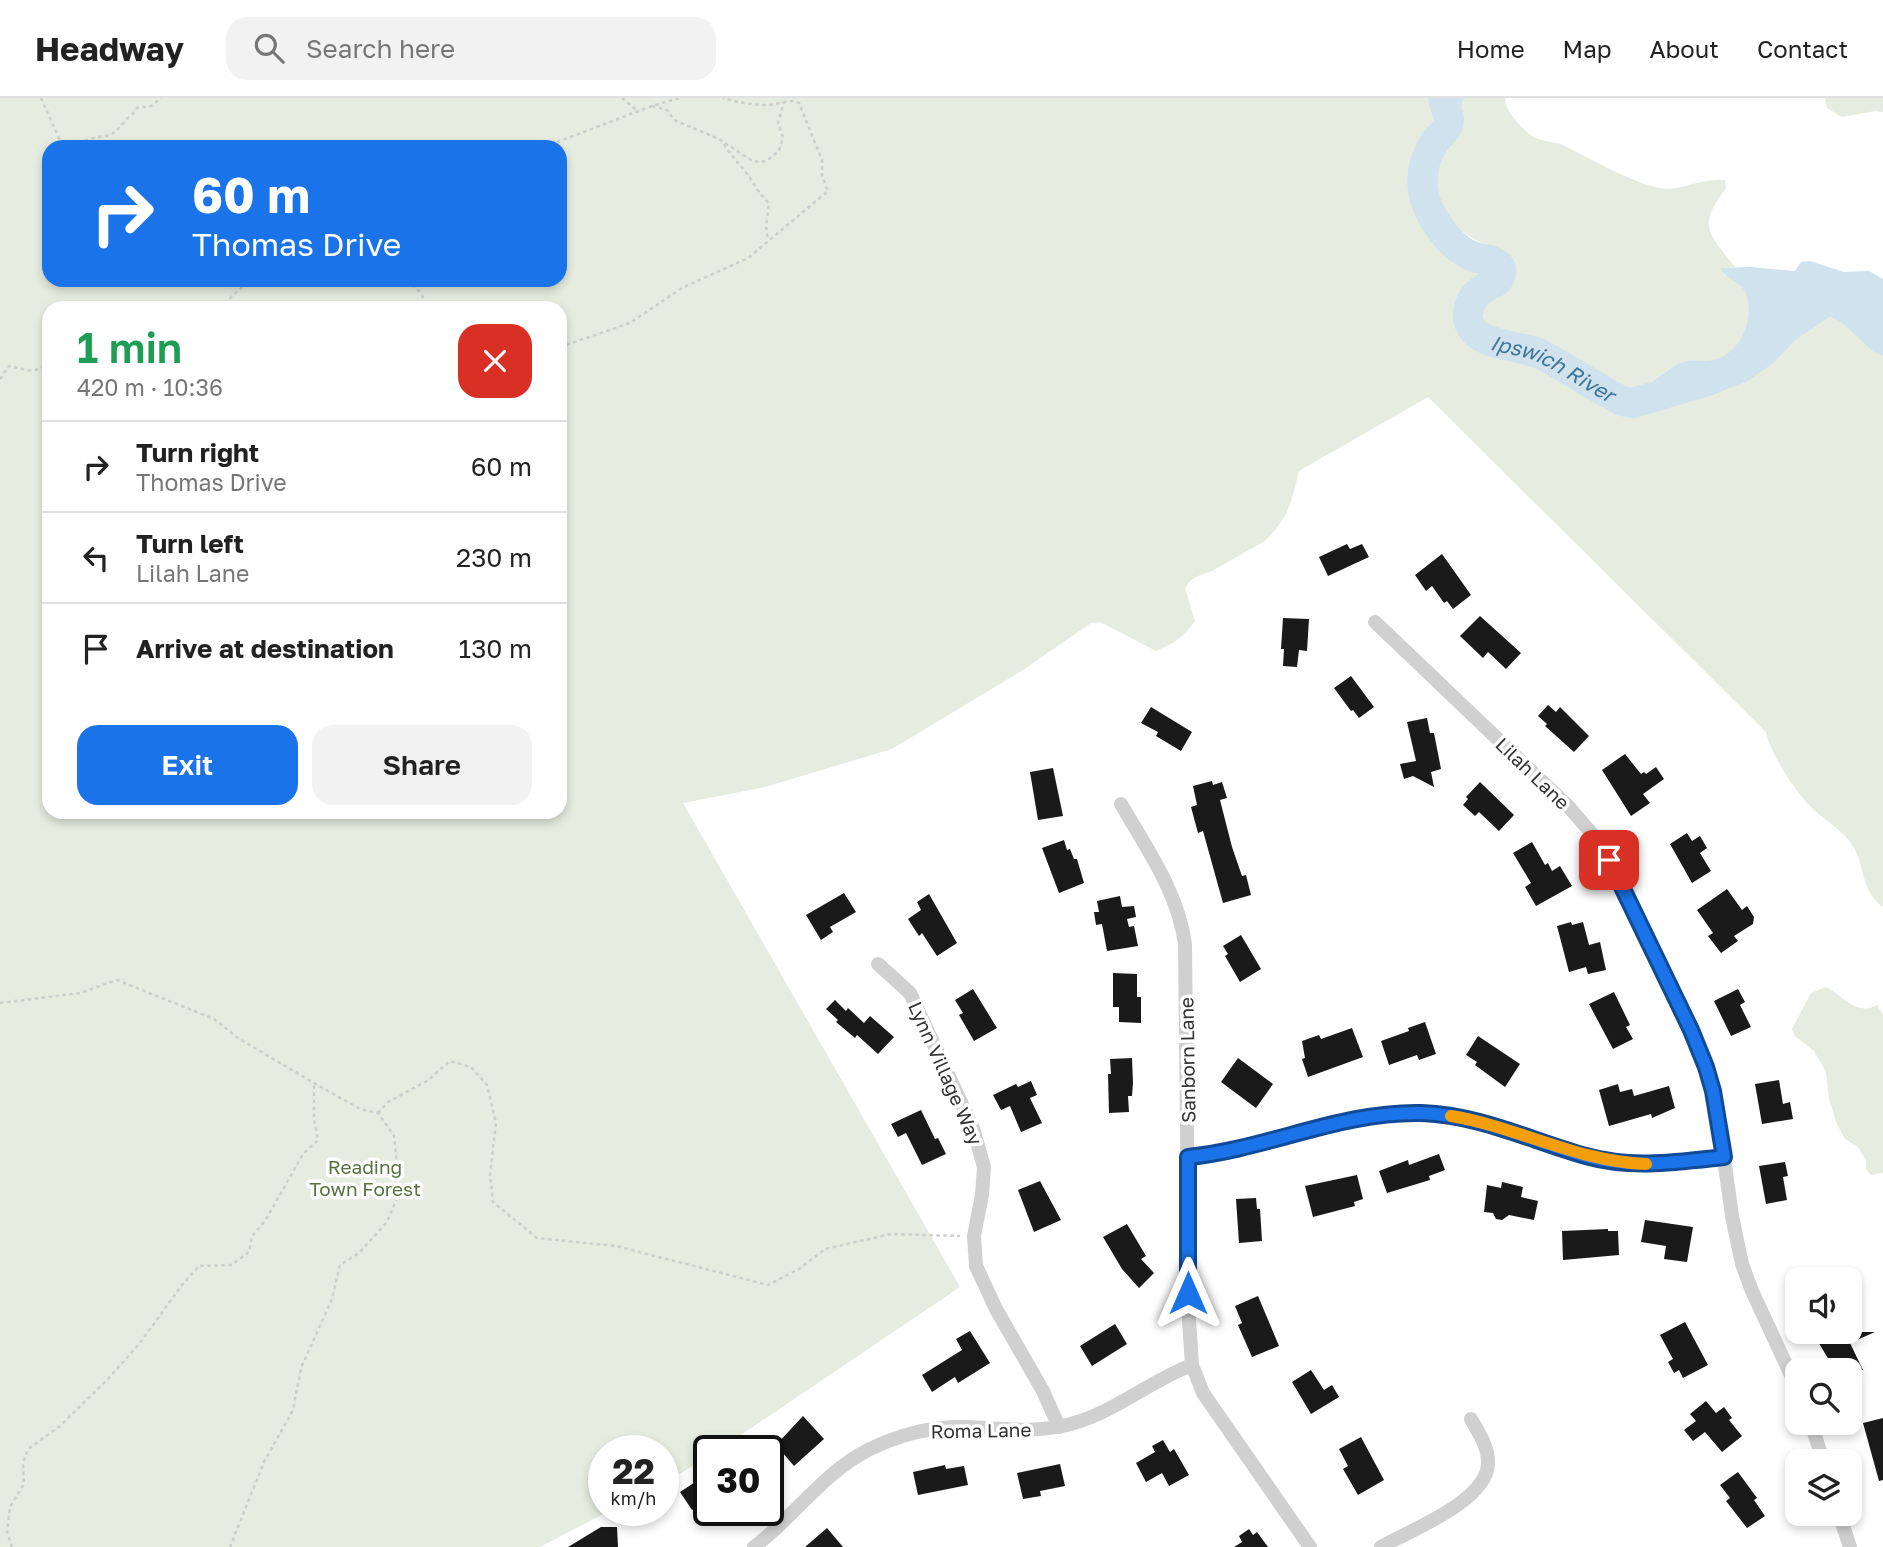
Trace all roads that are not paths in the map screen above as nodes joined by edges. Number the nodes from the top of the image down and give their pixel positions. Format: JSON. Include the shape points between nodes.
{"nodes":[{"id":1,"x":1374,"y":622,"type":"dead end"},
{"id":2,"x":1121,"y":804,"type":"dead end"},
{"id":3,"x":878,"y":964,"type":"dead end"},
{"id":4,"x":1188,"y":1157,"type":"junction"},
{"id":5,"x":1724,"y":1157,"type":"junction"},
{"id":6,"x":1785,"y":1361,"type":"edge"},
{"id":7,"x":1192,"y":1365,"type":"junction"},
{"id":8,"x":1471,"y":1419,"type":"dead end"},
{"id":9,"x":1059,"y":1427,"type":"junction"},
{"id":10,"x":1843,"y":1526,"type":"edge"},
{"id":11,"x":754,"y":1547,"type":"edge"},
{"id":12,"x":1310,"y":1547,"type":"edge"},
{"id":13,"x":1381,"y":1547,"type":"edge"},
{"id":14,"x":1850,"y":1547,"type":"edge"}],
"edges":[{"from":1,"to":5,"type":"street","name":"Lilah Lane","via":[[1569,807],[1599,842],[1706,1067]]},
{"from":2,"to":4,"type":"street","name":"Sanborn Lane","via":[[1169,888],[1182,929]]},
{"from":3,"to":9,"type":"street","name":"Lynn Village Way","via":[[910,993],[978,1141],[984,1167],[974,1236],[979,1277]]},
{"from":4,"to":5,"type":"street","via":[[1235,1151],[1352,1118],[1405,1113],[1469,1119],[1619,1162],[1652,1164]]},
{"from":4,"to":7,"type":"street","name":"Sanborn Lane"},
{"from":5,"to":6,"type":"street","name":"Lilah Lane","via":[[1745,1272]]},
{"from":7,"to":9,"type":"street","name":"Roma Lane","via":[[1094,1416]]},
{"from":7,"to":12,"type":"street","name":"Sanborn Lane","via":[[1203,1393]]},
{"from":8,"to":13,"type":"street","via":[[1488,1458],[1478,1488]]},
{"from":9,"to":11,"type":"street","name":"Roma Lane","via":[[1017,1431],[944,1427],[891,1439],[843,1466]]},
{"from":10,"to":14,"type":"street"}]}
